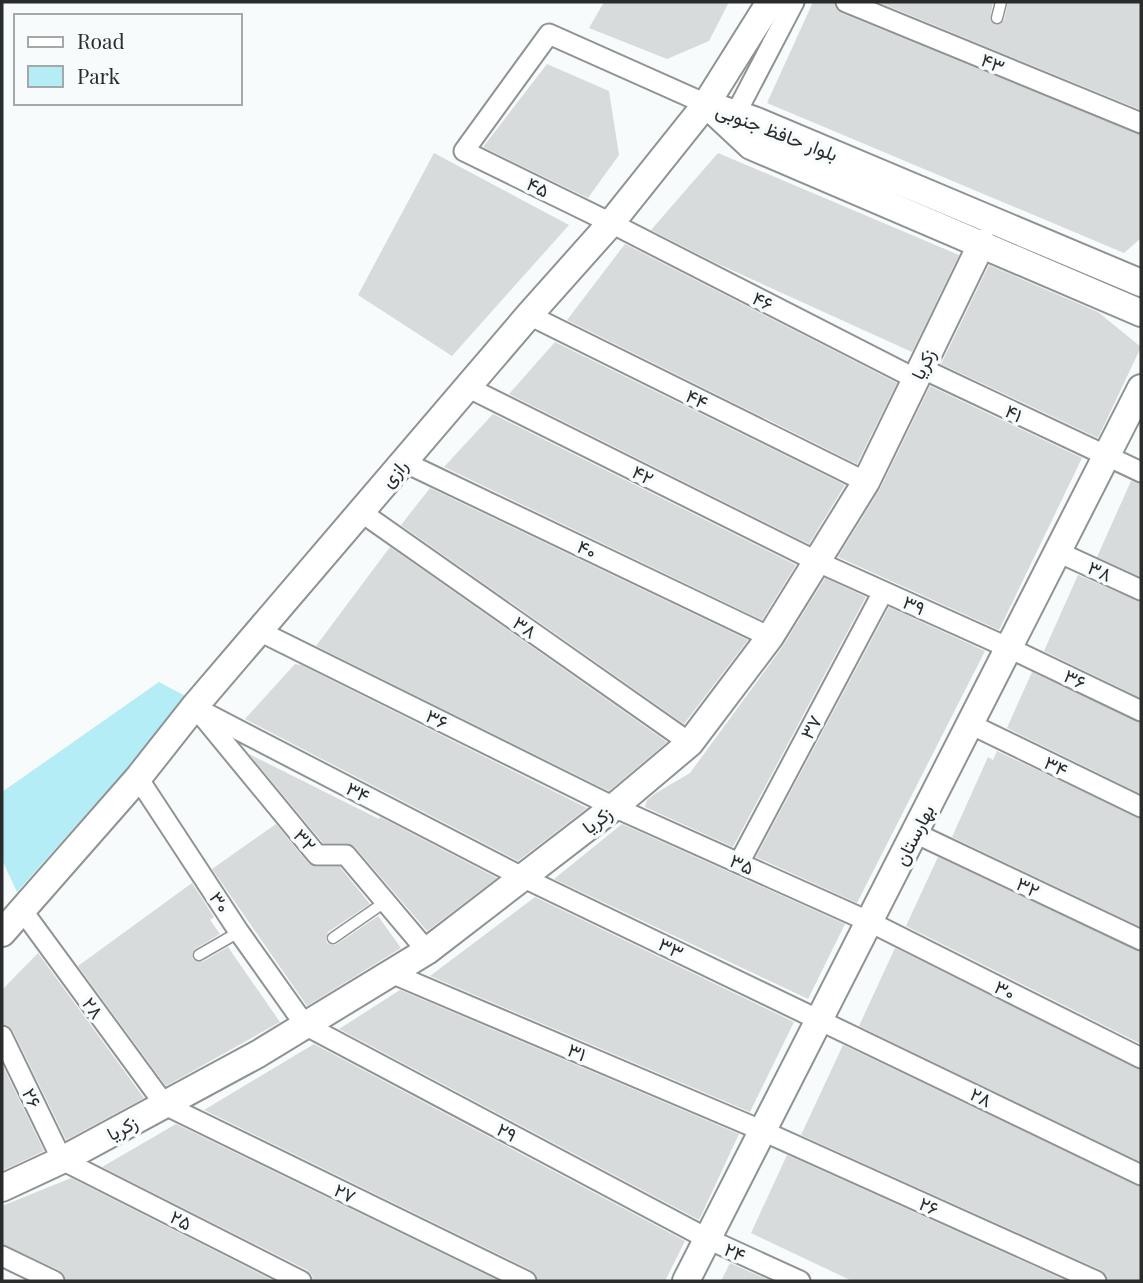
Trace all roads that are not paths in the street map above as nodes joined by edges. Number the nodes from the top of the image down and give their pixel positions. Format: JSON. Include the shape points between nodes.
{"nodes":[{"id":1,"x":770,"y":2,"type":"edge"},
{"id":2,"x":794,"y":2,"type":"edge"},
{"id":3,"x":846,"y":2,"type":"edge"},
{"id":4,"x":1001,"y":2,"type":"edge"},
{"id":5,"x":997,"y":18,"type":"dead end"},
{"id":6,"x":706,"y":104,"type":"junction"},
{"id":7,"x":735,"y":115,"type":"junction"},
{"id":8,"x":1141,"y":123,"type":"edge"},
{"id":9,"x":611,"y":223,"type":"junction"},
{"id":10,"x":982,"y":243,"type":"junction"},
{"id":11,"x":1141,"y":283,"type":"edge"},
{"id":12,"x":1141,"y":313,"type":"edge"},
{"id":13,"x":529,"y":315,"type":"junction"},
{"id":14,"x":918,"y":374,"type":"junction"},
{"id":15,"x":467,"y":387,"type":"junction"},
{"id":16,"x":1141,"y":388,"type":"edge"},
{"id":17,"x":1106,"y":457,"type":"junction"},
{"id":18,"x":404,"y":462,"type":"junction"},
{"id":19,"x":1141,"y":472,"type":"edge"},
{"id":20,"x":866,"y":482,"type":"junction"},
{"id":21,"x":361,"y":512,"type":"junction"},
{"id":22,"x":1058,"y":552,"type":"junction"},
{"id":23,"x":818,"y":562,"type":"junction"},
{"id":24,"x":1141,"y":590,"type":"edge"},
{"id":25,"x":883,"y":592,"type":"junction"},
{"id":26,"x":259,"y":631,"type":"junction"},
{"id":27,"x":769,"y":637,"type":"junction"},
{"id":28,"x":1009,"y":648,"type":"junction"},
{"id":29,"x":194,"y":707,"type":"junction"},
{"id":30,"x":1141,"y":711,"type":"edge"},
{"id":31,"x":970,"y":724,"type":"junction"},
{"id":32,"x":690,"y":743,"type":"junction"},
{"id":33,"x":138,"y":778,"type":"junction"},
{"id":34,"x":614,"y":807,"type":"junction"},
{"id":35,"x":1141,"y":807,"type":"edge"},
{"id":36,"x":915,"y":833,"type":"junction"},
{"id":37,"x":739,"y":863,"type":"junction"},
{"id":38,"x":522,"y":877,"type":"junction"},
{"id":39,"x":385,"y":902,"type":"junction"},
{"id":40,"x":22,"y":910,"type":"junction"},
{"id":41,"x":870,"y":922,"type":"junction"},
{"id":42,"x":239,"y":932,"type":"junction"},
{"id":43,"x":2,"y":933,"type":"edge"},
{"id":44,"x":333,"y":939,"type":"dead end"},
{"id":45,"x":1141,"y":940,"type":"edge"},
{"id":46,"x":426,"y":951,"type":"junction"},
{"id":47,"x":199,"y":955,"type":"dead end"},
{"id":48,"x":391,"y":973,"type":"junction"},
{"id":49,"x":820,"y":1019,"type":"junction"},
{"id":50,"x":305,"y":1025,"type":"junction"},
{"id":51,"x":2,"y":1036,"type":"edge"},
{"id":52,"x":1141,"y":1058,"type":"edge"},
{"id":53,"x":165,"y":1105,"type":"junction"},
{"id":54,"x":763,"y":1131,"type":"junction"},
{"id":55,"x":62,"y":1160,"type":"junction"},
{"id":56,"x":1141,"y":1175,"type":"edge"},
{"id":57,"x":2,"y":1188,"type":"edge"},
{"id":58,"x":708,"y":1239,"type":"junction"},
{"id":59,"x":2,"y":1256,"type":"edge"},
{"id":60,"x":54,"y":1281,"type":"edge"},
{"id":61,"x":301,"y":1281,"type":"edge"},
{"id":62,"x":526,"y":1281,"type":"edge"},
{"id":63,"x":686,"y":1281,"type":"edge"},
{"id":64,"x":800,"y":1281,"type":"edge"},
{"id":65,"x":1096,"y":1281,"type":"edge"}],
"edges":[{"from":1,"to":6,"type":"street","name":"رازی"},
{"from":2,"to":7,"type":"street"},
{"from":3,"to":8,"type":"street","name":"۴۳"},
{"from":4,"to":5,"type":"lane"},
{"from":6,"to":7,"type":"street","name":"بلوار حافظ جنوبی"},
{"from":6,"to":9,"type":"street","name":"رازی"},
{"from":6,"to":9,"type":"street","name":"۴۵","via":[[549,34],[464,151]]},
{"from":6,"to":10,"type":"street","name":"بلوار حافظ جنوبی","via":[[751,146]]},
{"from":7,"to":11,"type":"street","name":"بلوار حافظ جنوبی"},
{"from":9,"to":13,"type":"street","name":"رازی"},
{"from":9,"to":14,"type":"street","name":"۴۶"},
{"from":10,"to":12,"type":"street","name":"بلوار حافظ جنوبی"},
{"from":10,"to":14,"type":"street","name":"زکریا"},
{"from":13,"to":15,"type":"street","name":"رازی"},
{"from":13,"to":20,"type":"street","name":"۴۴"},
{"from":14,"to":17,"type":"street","name":"۴۱"},
{"from":14,"to":20,"type":"street","name":"زکریا"},
{"from":15,"to":18,"type":"street","name":"رازی"},
{"from":15,"to":23,"type":"street","name":"۴۲"},
{"from":16,"to":17,"type":"street","name":"بهارستان"},
{"from":17,"to":19,"type":"street"},
{"from":17,"to":22,"type":"street","name":"بهارستان"},
{"from":18,"to":21,"type":"street","name":"رازی"},
{"from":18,"to":27,"type":"street","name":"۴۰"},
{"from":20,"to":23,"type":"street","name":"زکریا"},
{"from":21,"to":26,"type":"street","name":"رازی"},
{"from":21,"to":32,"type":"street","name":"۳۸"},
{"from":22,"to":24,"type":"street","name":"۳۸"},
{"from":22,"to":28,"type":"street","name":"بهارستان"},
{"from":23,"to":25,"type":"street","name":"۳۹"},
{"from":23,"to":27,"type":"street","name":"زکریا"},
{"from":25,"to":28,"type":"street","name":"۳۹"},
{"from":25,"to":37,"type":"street","name":"۳۷"},
{"from":26,"to":29,"type":"street","name":"رازی"},
{"from":26,"to":34,"type":"street","name":"۳۶"},
{"from":27,"to":32,"type":"street","name":"زکریا"},
{"from":28,"to":30,"type":"street","name":"۳۶"},
{"from":28,"to":31,"type":"street","name":"بهارستان"},
{"from":29,"to":33,"type":"street","name":"رازی"},
{"from":29,"to":38,"type":"street","name":"۳۴"},
{"from":29,"to":39,"type":"street","name":"۳۲","via":[[317,855],[346,855]]},
{"from":31,"to":35,"type":"street","name":"۳۴"},
{"from":31,"to":36,"type":"street","name":"بهارستان"},
{"from":32,"to":34,"type":"street","name":"زکریا"},
{"from":33,"to":40,"type":"street","name":"رازی"},
{"from":33,"to":42,"type":"street","name":"۳۰"},
{"from":34,"to":37,"type":"street","name":"۳۵"},
{"from":34,"to":38,"type":"street","name":"زکریا"},
{"from":36,"to":41,"type":"street","name":"بهارستان"},
{"from":36,"to":45,"type":"street","name":"۳۲"},
{"from":37,"to":41,"type":"street","name":"۳۵"},
{"from":38,"to":46,"type":"street","name":"زکریا"},
{"from":38,"to":49,"type":"street","name":"۳۳"},
{"from":39,"to":44,"type":"lane"},
{"from":39,"to":46,"type":"street","name":"۳۲"},
{"from":40,"to":43,"type":"street","name":"رازی"},
{"from":40,"to":53,"type":"street","name":"۲۸"},
{"from":41,"to":49,"type":"street","name":"بهارستان"},
{"from":41,"to":52,"type":"street","name":"۳۰"},
{"from":42,"to":47,"type":"lane"},
{"from":42,"to":50,"type":"street","name":"۳۰"},
{"from":46,"to":48,"type":"street","name":"زکریا"},
{"from":48,"to":50,"type":"street","name":"زکریا"},
{"from":48,"to":54,"type":"street","name":"۳۱"},
{"from":49,"to":54,"type":"street","name":"بهارستان"},
{"from":49,"to":56,"type":"street","name":"۲۸"},
{"from":50,"to":53,"type":"street","name":"زکریا"},
{"from":50,"to":58,"type":"street","name":"۲۹"},
{"from":51,"to":55,"type":"street","name":"۲۶"},
{"from":53,"to":55,"type":"street","name":"زکریا"},
{"from":53,"to":62,"type":"street","name":"۲۷"},
{"from":54,"to":58,"type":"street","name":"بهارستان"},
{"from":54,"to":65,"type":"street","name":"۲۶"},
{"from":55,"to":57,"type":"street","name":"زکریا"},
{"from":55,"to":61,"type":"street","name":"۲۵"},
{"from":58,"to":63,"type":"street","name":"بهارستان"},
{"from":58,"to":64,"type":"street","name":"۲۴"},
{"from":59,"to":60,"type":"street"}]}
